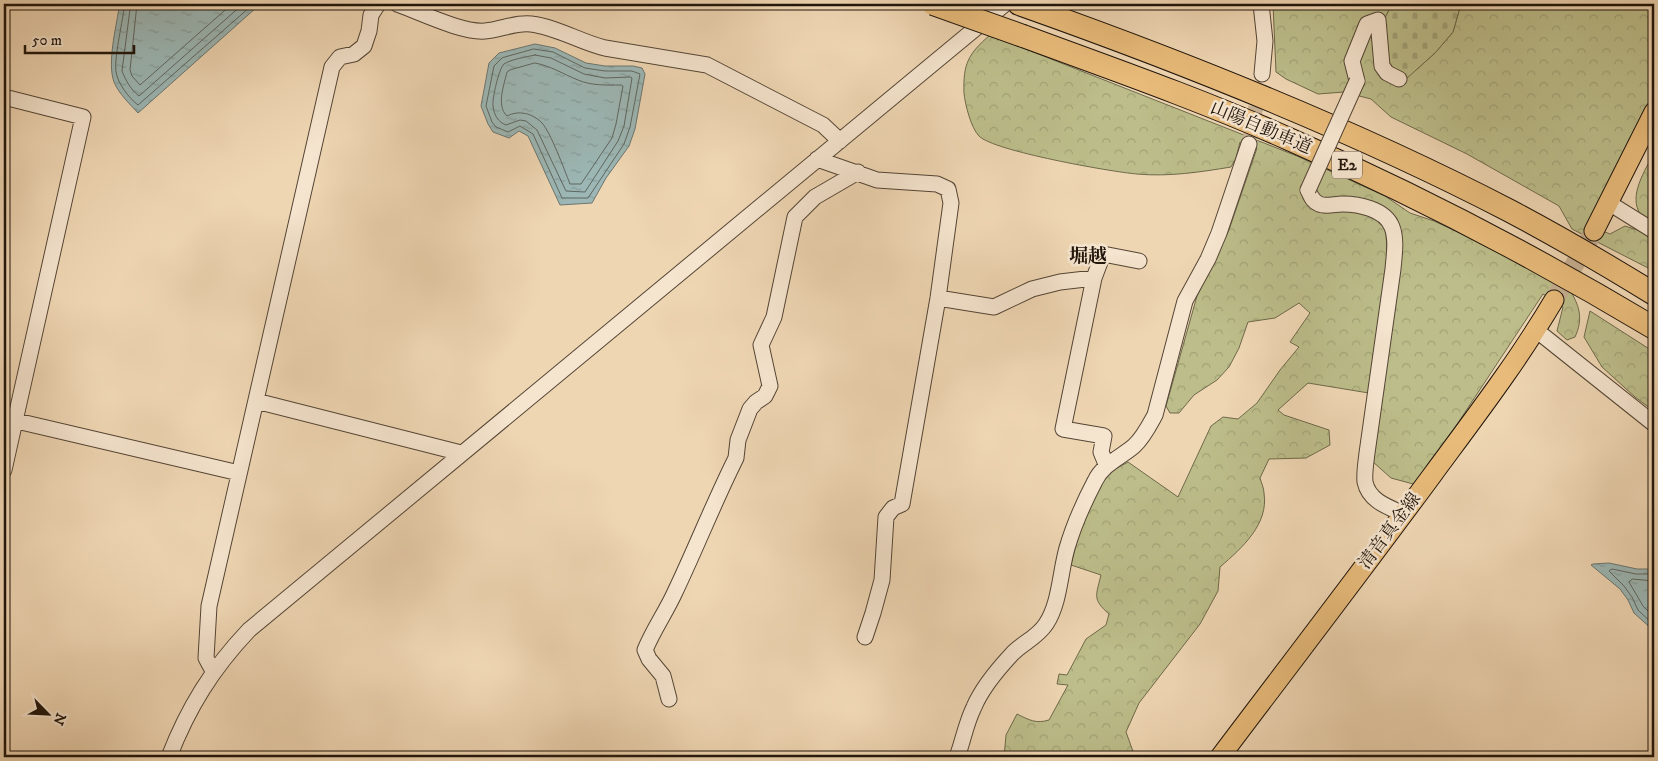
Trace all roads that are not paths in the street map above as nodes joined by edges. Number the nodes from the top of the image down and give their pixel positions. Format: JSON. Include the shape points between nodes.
{"nodes":[{"id":1,"x":378,"y":4,"type":"edge"},
{"id":2,"x":397,"y":4,"type":"edge"},
{"id":3,"x":933,"y":4,"type":"edge"},
{"id":4,"x":1005,"y":4,"type":"edge"},
{"id":5,"x":1019,"y":4,"type":"edge"},
{"id":6,"x":1262,"y":4,"type":"edge"},
{"id":7,"x":1262,"y":74,"type":"tunnel mouth"},
{"id":8,"x":1399,"y":79,"type":"dead end"},
{"id":9,"x":4,"y":98,"type":"edge"},
{"id":10,"x":1654,"y":112,"type":"edge"},
{"id":11,"x":840,"y":141,"type":"junction"},
{"id":12,"x":1249,"y":144,"type":"tunnel mouth"},
{"id":13,"x":817,"y":160,"type":"junction"},
{"id":14,"x":858,"y":172,"type":"junction"},
{"id":15,"x":1609,"y":203,"type":"junction"},
{"id":16,"x":1594,"y":231,"type":"tunnel mouth"},
{"id":17,"x":1654,"y":231,"type":"edge"},
{"id":18,"x":1139,"y":261,"type":"dead end"},
{"id":19,"x":1094,"y":278,"type":"junction"},
{"id":20,"x":1654,"y":294,"type":"edge"},
{"id":21,"x":938,"y":298,"type":"junction"},
{"id":22,"x":1554,"y":300,"type":"tunnel mouth"},
{"id":23,"x":1654,"y":328,"type":"edge"},
{"id":24,"x":1536,"y":330,"type":"junction"},
{"id":25,"x":256,"y":401,"type":"junction"},
{"id":26,"x":10,"y":419,"type":"edge"},
{"id":27,"x":1654,"y":424,"type":"edge"},
{"id":28,"x":461,"y":453,"type":"junction"},
{"id":29,"x":1106,"y":464,"type":"junction"},
{"id":30,"x":4,"y":470,"type":"edge"},
{"id":31,"x":239,"y":473,"type":"junction"},
{"id":32,"x":1404,"y":514,"type":"junction"},
{"id":33,"x":865,"y":637,"type":"dead end"},
{"id":34,"x":213,"y":671,"type":"junction"},
{"id":35,"x":669,"y":699,"type":"dead end"},
{"id":36,"x":168,"y":757,"type":"edge"},
{"id":37,"x":957,"y":757,"type":"edge"},
{"id":38,"x":1220,"y":757,"type":"edge"}],
"edges":[{"from":1,"to":25,"type":"street","via":[[371,15],[364,46],[354,54],[340,57],[332,67]]},
{"from":2,"to":11,"type":"street","via":[[466,29],[485,31],[530,24],[548,27],[604,48],[707,65],[823,125]]},
{"from":3,"to":23,"type":"highway","name":"山陽自動車道","number":"E2","bridge":true,"via":[[1161,86],[1408,193],[1497,238]]},
{"from":4,"to":11,"type":"street"},
{"from":5,"to":20,"type":"highway","name":"山陽自動車道","number":"E2","via":[[1178,62],[1302,113],[1510,211]]},
{"from":6,"to":7,"type":"street","via":[[1265,41]]},
{"from":8,"to":32,"type":"street","bridge":true,"via":[[1387,73],[1382,66],[1378,20],[1367,24],[1352,61],[1357,81],[1308,190],[1312,199],[1321,205],[1369,208],[1384,215],[1392,227],[1395,247],[1393,269],[1365,481],[1370,494],[1380,504]]},
{"from":9,"to":26,"type":"street","via":[[83,117]]},
{"from":10,"to":15,"type":"main road"},
{"from":11,"to":13,"type":"street"},
{"from":12,"to":29,"type":"street","via":[[1220,233],[1185,301],[1155,415],[1136,444]]},
{"from":13,"to":14,"type":"street"},
{"from":13,"to":28,"type":"street"},
{"from":14,"to":21,"type":"street","via":[[877,180],[937,184],[948,189],[951,203]]},
{"from":14,"to":35,"type":"street","via":[[815,197],[795,217],[774,318],[761,345],[770,386],[765,396],[750,409],[738,440],[736,458],[676,591],[645,650],[663,676]]},
{"from":15,"to":16,"type":"main road"},
{"from":15,"to":17,"type":"street"},
{"from":18,"to":19,"type":"street","via":[[1103,254]]},
{"from":19,"to":21,"type":"street","via":[[1032,289],[994,307]]},
{"from":19,"to":29,"type":"street","via":[[1064,429],[1104,436],[1101,452]]},
{"from":21,"to":33,"type":"street","via":[[902,504],[886,516],[882,580]]},
{"from":22,"to":24,"type":"main road","name":"清音真金線"},
{"from":24,"to":27,"type":"street"},
{"from":24,"to":32,"type":"main road","name":"清音真金線"},
{"from":25,"to":28,"type":"street"},
{"from":25,"to":31,"type":"street"},
{"from":26,"to":30,"type":"street"},
{"from":26,"to":31,"type":"street"},
{"from":28,"to":34,"type":"street","via":[[266,615]]},
{"from":29,"to":37,"type":"street","via":[[1076,521],[1046,625],[1014,652],[974,705]]},
{"from":31,"to":34,"type":"street","via":[[209,606],[206,658]]},
{"from":32,"to":38,"type":"main road","name":"清音真金線"},
{"from":34,"to":36,"type":"street","via":[[194,701]]}]}
